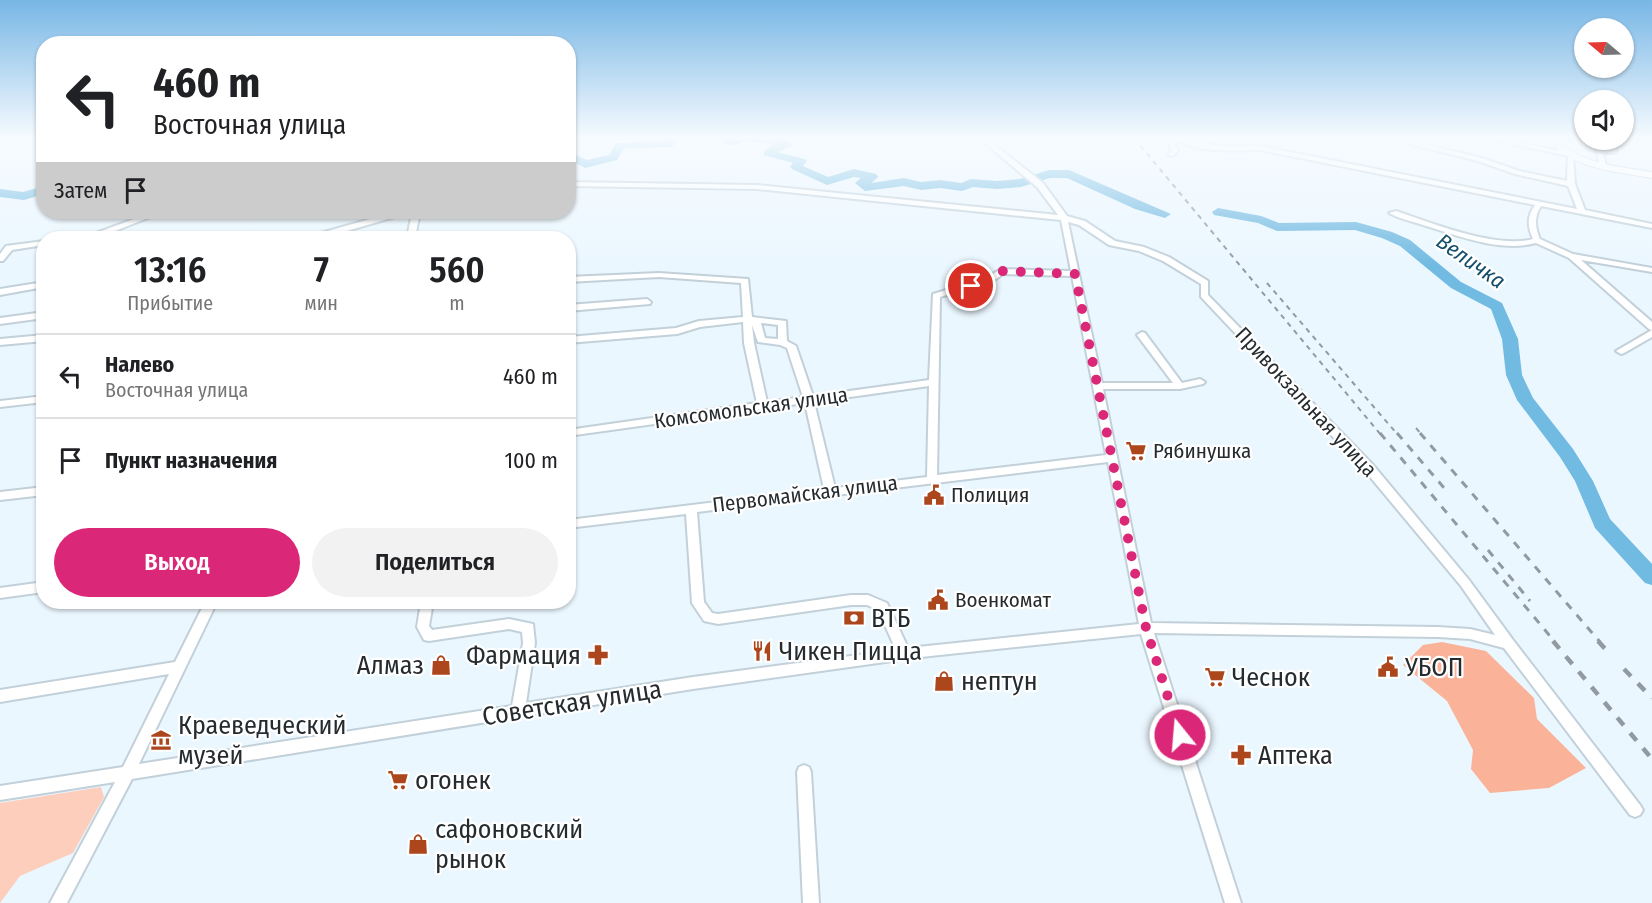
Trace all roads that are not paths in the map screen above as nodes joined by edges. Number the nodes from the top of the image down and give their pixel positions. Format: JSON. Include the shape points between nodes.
{"nodes":[{"id":1,"x":1033,"y":180,"type":"edge"},
{"id":2,"x":1420,"y":180,"type":"edge"},
{"id":3,"x":1552,"y":180,"type":"edge"},
{"id":4,"x":1571,"y":180,"type":"edge"},
{"id":5,"x":576,"y":184,"type":"edge"},
{"id":6,"x":1571,"y":184,"type":"junction"},
{"id":7,"x":1539,"y":204,"type":"junction"},
{"id":8,"x":1582,"y":212,"type":"junction"},
{"id":9,"x":1393,"y":213,"type":"dead end"},
{"id":10,"x":1064,"y":218,"type":"junction"},
{"id":11,"x":140,"y":219,"type":"edge"},
{"id":12,"x":374,"y":219,"type":"edge"},
{"id":13,"x":1652,"y":226,"type":"edge"},
{"id":14,"x":108,"y":231,"type":"edge"},
{"id":15,"x":344,"y":231,"type":"edge"},
{"id":16,"x":1537,"y":240,"type":"junction"},
{"id":17,"x":36,"y":244,"type":"edge"},
{"id":18,"x":4,"y":248,"type":"edge"},
{"id":19,"x":1572,"y":256,"type":"junction"},
{"id":20,"x":0,"y":259,"type":"edge"},
{"id":21,"x":1652,"y":270,"type":"edge"},
{"id":22,"x":1075,"y":274,"type":"junction"},
{"id":23,"x":576,"y":280,"type":"edge"},
{"id":24,"x":36,"y":285,"type":"edge"},
{"id":25,"x":0,"y":292,"type":"edge"},
{"id":26,"x":647,"y":302,"type":"dead end"},
{"id":27,"x":576,"y":307,"type":"edge"},
{"id":28,"x":36,"y":316,"type":"edge"},
{"id":29,"x":749,"y":319,"type":"junction"},
{"id":30,"x":0,"y":321,"type":"edge"},
{"id":31,"x":1652,"y":327,"type":"edge"},
{"id":32,"x":1652,"y":333,"type":"edge"},
{"id":33,"x":1142,"y":335,"type":"dead end"},
{"id":34,"x":36,"y":339,"type":"edge"},
{"id":35,"x":576,"y":339,"type":"edge"},
{"id":36,"x":0,"y":342,"type":"edge"},
{"id":37,"x":782,"y":342,"type":"junction"},
{"id":38,"x":1621,"y":351,"type":"dead end"},
{"id":39,"x":934,"y":382,"type":"junction"},
{"id":40,"x":1200,"y":382,"type":"dead end"},
{"id":41,"x":1098,"y":386,"type":"junction"},
{"id":42,"x":1180,"y":386,"type":"junction"},
{"id":43,"x":36,"y":400,"type":"edge"},
{"id":44,"x":809,"y":400,"type":"junction"},
{"id":45,"x":0,"y":404,"type":"edge"},
{"id":46,"x":763,"y":407,"type":"junction"},
{"id":47,"x":576,"y":432,"type":"edge"},
{"id":48,"x":1113,"y":458,"type":"junction"},
{"id":49,"x":932,"y":478,"type":"junction"},
{"id":50,"x":830,"y":491,"type":"junction"},
{"id":51,"x":36,"y":492,"type":"edge"},
{"id":52,"x":0,"y":496,"type":"edge"},
{"id":53,"x":691,"y":508,"type":"junction"},
{"id":54,"x":576,"y":523,"type":"edge"},
{"id":55,"x":36,"y":588,"type":"edge"},
{"id":56,"x":0,"y":593,"type":"edge"},
{"id":57,"x":208,"y":609,"type":"edge"},
{"id":58,"x":426,"y":609,"type":"edge"},
{"id":59,"x":1146,"y":628,"type":"junction"},
{"id":60,"x":1508,"y":644,"type":"junction"},
{"id":61,"x":904,"y":654,"type":"junction"},
{"id":62,"x":179,"y":667,"type":"junction"},
{"id":63,"x":0,"y":696,"type":"edge"},
{"id":64,"x":518,"y":712,"type":"junction"},
{"id":65,"x":804,"y":771,"type":"dead end"},
{"id":66,"x":128,"y":772,"type":"junction"},
{"id":67,"x":0,"y":793,"type":"edge"},
{"id":68,"x":1635,"y":810,"type":"dead end"},
{"id":69,"x":58,"y":903,"type":"edge"},
{"id":70,"x":811,"y":903,"type":"edge"},
{"id":71,"x":1233,"y":903,"type":"edge"}],
"edges":[{"from":1,"to":10,"type":"street"},
{"from":2,"to":7,"type":"street"},
{"from":3,"to":6,"type":"street"},
{"from":4,"to":6,"type":"street"},
{"from":5,"to":10,"type":"street","via":[[756,187]]},
{"from":6,"to":8,"type":"street"},
{"from":7,"to":8,"type":"street"},
{"from":7,"to":16,"type":"street","via":[[1530,227]]},
{"from":8,"to":13,"type":"street"},
{"from":9,"to":16,"type":"street","via":[[1505,245]]},
{"from":10,"to":22,"type":"street"},
{"from":10,"to":60,"type":"street","name":"Привокзальная улица","via":[[1082,223],[1112,243],[1166,259],[1205,283],[1204,295],[1370,469],[1465,583]]},
{"from":11,"to":14,"type":"street"},
{"from":12,"to":15,"type":"street"},
{"from":16,"to":19,"type":"street"},
{"from":17,"to":18,"type":"street"},
{"from":18,"to":20,"type":"street"},
{"from":19,"to":21,"type":"street"},
{"from":19,"to":31,"type":"street"},
{"from":22,"to":39,"type":"street","via":[[1000,271],[989,280],[936,296]]},
{"from":22,"to":41,"type":"street"},
{"from":23,"to":29,"type":"street","via":[[658,275],[745,281]]},
{"from":24,"to":25,"type":"street"},
{"from":26,"to":27,"type":"street"},
{"from":28,"to":30,"type":"street"},
{"from":29,"to":35,"type":"street","via":[[699,324],[677,331]]},
{"from":29,"to":37,"type":"street","via":[[757,324],[760,340]]},
{"from":29,"to":37,"type":"street","via":[[783,323]]},
{"from":29,"to":46,"type":"street","via":[[749,343]]},
{"from":32,"to":38,"type":"street"},
{"from":33,"to":42,"type":"street"},
{"from":34,"to":36,"type":"street"},
{"from":37,"to":44,"type":"street","via":[[791,346]]},
{"from":39,"to":44,"type":"street","name":"Комсомольская улица"},
{"from":39,"to":49,"type":"street"},
{"from":40,"to":42,"type":"street"},
{"from":41,"to":42,"type":"street"},
{"from":41,"to":48,"type":"street"},
{"from":43,"to":45,"type":"street"},
{"from":44,"to":46,"type":"street","name":"Комсомольская улица"},
{"from":44,"to":50,"type":"street"},
{"from":46,"to":47,"type":"street","name":"Комсомольская улица"},
{"from":48,"to":49,"type":"street","name":"Первомайская улица"},
{"from":48,"to":59,"type":"street"},
{"from":49,"to":50,"type":"street","name":"Первомайская улица"},
{"from":50,"to":53,"type":"street","name":"Первомайская улица"},
{"from":51,"to":52,"type":"street"},
{"from":53,"to":54,"type":"street","name":"Первомайская улица"},
{"from":53,"to":61,"type":"street","via":[[699,603],[708,617],[718,619],[868,600],[883,607]]},
{"from":55,"to":56,"type":"street"},
{"from":57,"to":62,"type":"street"},
{"from":58,"to":64,"type":"street","via":[[423,627],[429,636],[509,624],[528,628]]},
{"from":59,"to":60,"type":"street","via":[[1438,632],[1470,634]]},
{"from":59,"to":61,"type":"street","name":"Советская улица"},
{"from":59,"to":71,"type":"street"},
{"from":60,"to":68,"type":"street","name":"Привокзальная улица"},
{"from":61,"to":64,"type":"street","name":"Советская улица"},
{"from":62,"to":63,"type":"street"},
{"from":62,"to":66,"type":"street"},
{"from":64,"to":66,"type":"street","name":"Советская улица"},
{"from":65,"to":70,"type":"street"},
{"from":66,"to":67,"type":"street","name":"Советская улица"},
{"from":66,"to":69,"type":"street"}]}
